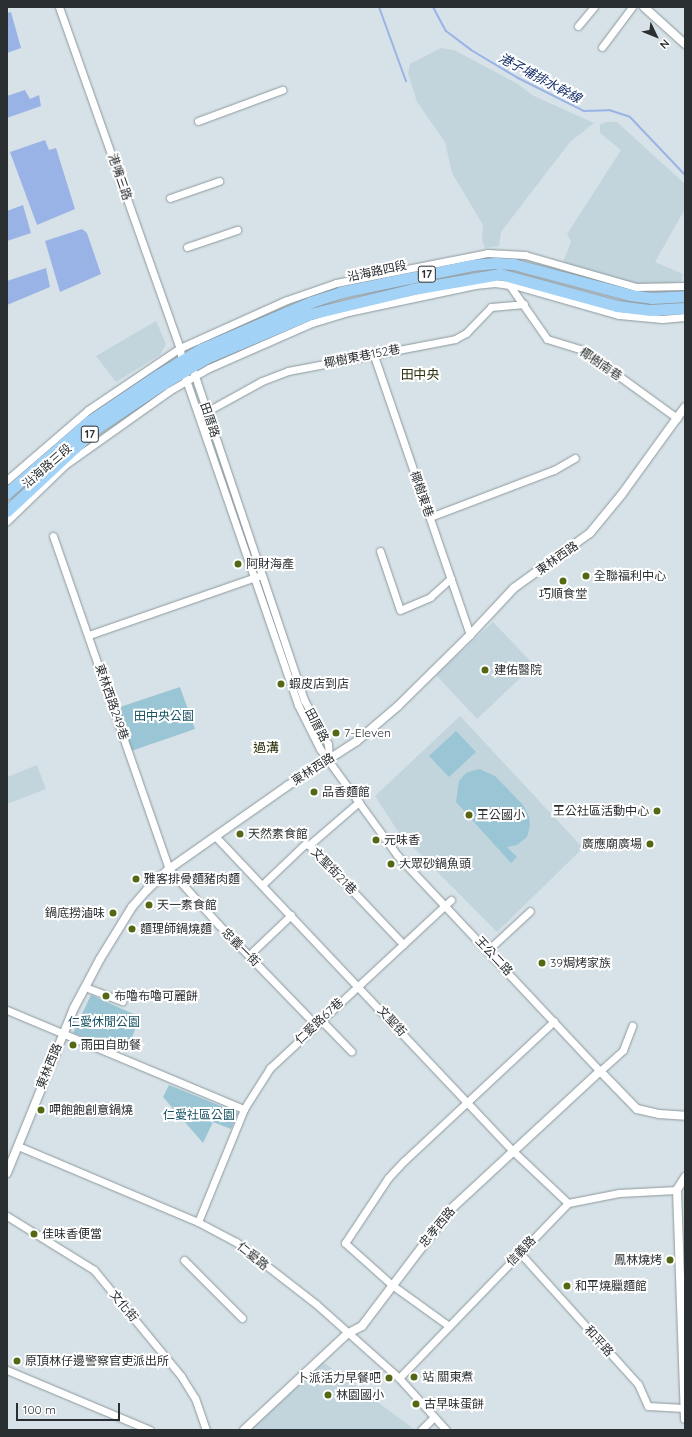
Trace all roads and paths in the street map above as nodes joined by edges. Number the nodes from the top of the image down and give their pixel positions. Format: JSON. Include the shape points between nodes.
{"nodes":[{"id":1,"x":59,"y":7,"type":"edge"},
{"id":2,"x":594,"y":7,"type":"edge"},
{"id":3,"x":632,"y":7,"type":"edge"},
{"id":4,"x":644,"y":7,"type":"edge"},
{"id":5,"x":578,"y":26,"type":"dead end"},
{"id":6,"x":685,"y":44,"type":"edge"},
{"id":7,"x":602,"y":48,"type":"dead end"},
{"id":8,"x":282,"y":90,"type":"dead end"},
{"id":9,"x":198,"y":120,"type":"dead end"},
{"id":10,"x":219,"y":181,"type":"dead end"},
{"id":11,"x":170,"y":198,"type":"dead end"},
{"id":12,"x":237,"y":230,"type":"dead end"},
{"id":13,"x":187,"y":248,"type":"dead end"},
{"id":14,"x":487,"y":253,"type":"junction"},
{"id":15,"x":495,"y":263,"type":"junction"},
{"id":16,"x":500,"y":274,"type":"junction"},
{"id":17,"x":583,"y":278,"type":"junction"},
{"id":18,"x":509,"y":285,"type":"junction"},
{"id":19,"x":685,"y":286,"type":"edge"},
{"id":20,"x":685,"y":296,"type":"edge"},
{"id":21,"x":524,"y":304,"type":"junction"},
{"id":22,"x":685,"y":308,"type":"edge"},
{"id":23,"x":685,"y":317,"type":"edge"},
{"id":24,"x":180,"y":348,"type":"junction"},
{"id":25,"x":373,"y":353,"type":"junction"},
{"id":26,"x":187,"y":369,"type":"junction"},
{"id":27,"x":685,"y":407,"type":"edge"},
{"id":28,"x":207,"y":412,"type":"junction"},
{"id":29,"x":199,"y":416,"type":"junction"},
{"id":30,"x":677,"y":418,"type":"junction"},
{"id":31,"x":43,"y":454,"type":"junction"},
{"id":32,"x":575,"y":458,"type":"dead end"},
{"id":33,"x":11,"y":481,"type":"edge"},
{"id":34,"x":7,"y":493,"type":"edge"},
{"id":35,"x":7,"y":511,"type":"edge"},
{"id":36,"x":430,"y":517,"type":"junction"},
{"id":37,"x":7,"y":521,"type":"edge"},
{"id":38,"x":53,"y":536,"type":"dead end"},
{"id":39,"x":380,"y":551,"type":"dead end"},
{"id":40,"x":262,"y":575,"type":"junction"},
{"id":41,"x":254,"y":578,"type":"junction"},
{"id":42,"x":451,"y":578,"type":"junction"},
{"id":43,"x":89,"y":635,"type":"junction"},
{"id":44,"x":470,"y":635,"type":"junction"},
{"id":45,"x":329,"y":758,"type":"junction"},
{"id":46,"x":359,"y":802,"type":"junction"},
{"id":47,"x":216,"y":837,"type":"junction"},
{"id":48,"x":308,"y":845,"type":"junction"},
{"id":49,"x":169,"y":869,"type":"junction"},
{"id":50,"x":262,"y":885,"type":"junction"},
{"id":51,"x":451,"y":900,"type":"dead end"},
{"id":52,"x":445,"y":905,"type":"junction"},
{"id":53,"x":530,"y":911,"type":"dead end"},
{"id":54,"x":291,"y":915,"type":"junction"},
{"id":55,"x":403,"y":944,"type":"junction"},
{"id":56,"x":488,"y":950,"type":"junction"},
{"id":57,"x":249,"y":955,"type":"junction"},
{"id":58,"x":358,"y":984,"type":"junction"},
{"id":59,"x":85,"y":987,"type":"junction"},
{"id":60,"x":122,"y":1001,"type":"dead end"},
{"id":61,"x":7,"y":1010,"type":"edge"},
{"id":62,"x":554,"y":1021,"type":"junction"},
{"id":63,"x":318,"y":1022,"type":"junction"},
{"id":64,"x":632,"y":1026,"type":"dead end"},
{"id":65,"x":62,"y":1034,"type":"junction"},
{"id":66,"x":351,"y":1051,"type":"dead end"},
{"id":67,"x":600,"y":1071,"type":"junction"},
{"id":68,"x":468,"y":1102,"type":"junction"},
{"id":69,"x":244,"y":1109,"type":"junction"},
{"id":70,"x":685,"y":1116,"type":"edge"},
{"id":71,"x":18,"y":1146,"type":"junction"},
{"id":72,"x":514,"y":1152,"type":"junction"},
{"id":73,"x":7,"y":1173,"type":"edge"},
{"id":74,"x":685,"y":1177,"type":"edge"},
{"id":75,"x":676,"y":1190,"type":"junction"},
{"id":76,"x":568,"y":1204,"type":"junction"},
{"id":77,"x":7,"y":1216,"type":"edge"},
{"id":78,"x":198,"y":1222,"type":"junction"},
{"id":79,"x":519,"y":1252,"type":"junction"},
{"id":80,"x":184,"y":1260,"type":"dead end"},
{"id":81,"x":392,"y":1285,"type":"junction"},
{"id":82,"x":242,"y":1318,"type":"dead end"},
{"id":83,"x":449,"y":1326,"type":"junction"},
{"id":84,"x":347,"y":1334,"type":"junction"},
{"id":85,"x":7,"y":1370,"type":"edge"},
{"id":86,"x":399,"y":1378,"type":"junction"},
{"id":87,"x":684,"y":1408,"type":"edge"},
{"id":88,"x":434,"y":1417,"type":"junction"},
{"id":89,"x":685,"y":1419,"type":"edge"},
{"id":90,"x":150,"y":1430,"type":"edge"},
{"id":91,"x":206,"y":1430,"type":"edge"},
{"id":92,"x":244,"y":1430,"type":"edge"},
{"id":93,"x":421,"y":1430,"type":"edge"},
{"id":94,"x":446,"y":1430,"type":"edge"}],
"edges":[{"from":1,"to":24,"type":"street","name":"港嘴三路"},
{"from":2,"to":5,"type":"street"},
{"from":3,"to":7,"type":"street"},
{"from":4,"to":6,"type":"street"},
{"from":8,"to":9,"type":"street"},
{"from":10,"to":11,"type":"street"},
{"from":12,"to":13,"type":"street"},
{"from":14,"to":15,"type":"street","name":"椰樹南巷"},
{"from":14,"to":17,"type":"street","name":"沿海路四段","via":[[524,255]]},
{"from":14,"to":24,"type":"street","name":"沿海路四段","via":[[363,277],[312,290],[196,338]]},
{"from":15,"to":16,"type":"street","name":"椰樹南巷"},
{"from":15,"to":17,"type":"main road","name":"沿海路四段","number":"17","via":[[513,264]]},
{"from":15,"to":26,"type":"main road","name":"沿海路四段","number":"17","via":[[472,265],[341,292],[310,302]]},
{"from":16,"to":18,"type":"street","name":"椰樹南巷"},
{"from":16,"to":22,"type":"main road","name":"沿海路四段","number":"17","via":[[617,306],[649,310]]},
{"from":16,"to":26,"type":"main road","name":"沿海路四段","number":"17","via":[[413,289],[310,314]]},
{"from":17,"to":19,"type":"street","name":"沿海路四段","via":[[636,287]]},
{"from":17,"to":20,"type":"main road","name":"沿海路四段","number":"17","via":[[651,298]]},
{"from":18,"to":21,"type":"street","name":"椰樹南巷"},
{"from":18,"to":23,"type":"street","via":[[619,315],[662,319]]},
{"from":18,"to":26,"type":"street","via":[[475,285],[348,312]]},
{"from":21,"to":25,"type":"street","name":"椰樹東巷152巷","via":[[491,306],[466,333],[455,339]]},
{"from":21,"to":30,"type":"street","name":"椰樹南巷","via":[[547,339],[583,350]]},
{"from":24,"to":26,"type":"street","name":"田厝路"},
{"from":24,"to":31,"type":"street","name":"沿海路三段","via":[[88,410]]},
{"from":25,"to":28,"type":"street","name":"椰樹東巷152巷","via":[[288,371],[262,381]]},
{"from":25,"to":36,"type":"street","name":"椰樹東巷"},
{"from":26,"to":28,"type":"street","name":"田厝路"},
{"from":26,"to":29,"type":"street","name":"田厝路"},
{"from":26,"to":31,"type":"main road","name":"沿海路三段","number":"17","via":[[88,422]]},
{"from":26,"to":35,"type":"main road","name":"沿海路三段","number":"17","via":[[94,430]]},
{"from":26,"to":37,"type":"street","name":"沿海路三段","via":[[65,465]]},
{"from":27,"to":30,"type":"street","name":"東林西路"},
{"from":28,"to":29,"type":"street","name":"椰樹東巷152巷"},
{"from":28,"to":40,"type":"street","name":"田厝路"},
{"from":29,"to":41,"type":"street","name":"田厝路"},
{"from":30,"to":44,"type":"street","name":"東林西路","via":[[590,533],[514,588]]},
{"from":31,"to":33,"type":"main road","name":"沿海路三段","number":"17"},
{"from":32,"to":36,"type":"street","via":[[554,470]]},
{"from":33,"to":34,"type":"main road","name":"沿海路三段","number":"17"},
{"from":36,"to":42,"type":"street","name":"椰樹東巷"},
{"from":38,"to":43,"type":"street","name":"東林西路249巷"},
{"from":39,"to":42,"type":"street","via":[[400,610],[430,597]]},
{"from":40,"to":41,"type":"street"},
{"from":40,"to":45,"type":"street","name":"田厝路","via":[[306,703],[328,744]]},
{"from":41,"to":43,"type":"street"},
{"from":41,"to":45,"type":"street","name":"田厝路","via":[[298,705],[320,750]]},
{"from":42,"to":44,"type":"street","name":"椰樹東巷"},
{"from":43,"to":49,"type":"street","name":"東林西路249巷"},
{"from":44,"to":45,"type":"street","name":"東林西路","via":[[370,732]]},
{"from":45,"to":46,"type":"street","name":"王公二路"},
{"from":45,"to":47,"type":"street","name":"東林西路"},
{"from":46,"to":48,"type":"street"},
{"from":46,"to":52,"type":"street","name":"王公二路","via":[[398,855]]},
{"from":47,"to":49,"type":"street","name":"東林西路"},
{"from":47,"to":50,"type":"street","name":"文聖街"},
{"from":48,"to":50,"type":"street","name":"文聖街21巷","via":[[306,844]]},
{"from":48,"to":55,"type":"street","name":"文聖街21巷"},
{"from":49,"to":57,"type":"street","name":"忠義一街"},
{"from":49,"to":59,"type":"street","name":"東林西路","via":[[132,907]]},
{"from":50,"to":54,"type":"street","name":"文聖街"},
{"from":51,"to":52,"type":"street","name":"仁愛路67巷"},
{"from":52,"to":55,"type":"street","name":"仁愛路67巷"},
{"from":52,"to":56,"type":"street","name":"王公二路"},
{"from":53,"to":56,"type":"street"},
{"from":54,"to":57,"type":"street"},
{"from":54,"to":58,"type":"street","name":"文聖街"},
{"from":55,"to":58,"type":"street","name":"仁愛路67巷"},
{"from":56,"to":62,"type":"street","name":"王公二路"},
{"from":57,"to":63,"type":"street","name":"忠義一街"},
{"from":58,"to":63,"type":"street","name":"仁愛路67巷"},
{"from":58,"to":68,"type":"street","name":"文聖街"},
{"from":59,"to":60,"type":"street"},
{"from":59,"to":65,"type":"street","name":"東林西路"},
{"from":61,"to":65,"type":"street"},
{"from":62,"to":67,"type":"street","name":"王公二路"},
{"from":62,"to":68,"type":"street"},
{"from":63,"to":66,"type":"street","name":"忠義一街"},
{"from":63,"to":69,"type":"street","name":"仁愛路67巷","via":[[270,1068]]},
{"from":64,"to":67,"type":"street","name":"忠孝西路","via":[[622,1050]]},
{"from":65,"to":69,"type":"street"},
{"from":65,"to":71,"type":"street","name":"東林西路"},
{"from":67,"to":70,"type":"street","name":"王公二路","via":[[637,1109]]},
{"from":67,"to":72,"type":"street","name":"忠孝西路"},
{"from":68,"to":72,"type":"street","name":"文聖街"},
{"from":68,"to":81,"type":"street","via":[[388,1178],[345,1243]]},
{"from":69,"to":78,"type":"street","name":"仁愛路67巷"},
{"from":71,"to":73,"type":"street","name":"東林西路"},
{"from":71,"to":78,"type":"street","name":"仁愛路"},
{"from":72,"to":76,"type":"street","name":"文聖街"},
{"from":72,"to":81,"type":"street","name":"忠孝西路","via":[[442,1218]]},
{"from":74,"to":75,"type":"street"},
{"from":75,"to":76,"type":"street","via":[[618,1193]]},
{"from":75,"to":87,"type":"street"},
{"from":76,"to":79,"type":"street","name":"信義路"},
{"from":77,"to":91,"type":"street","name":"文化街","via":[[94,1270],[181,1376],[195,1398]]},
{"from":78,"to":84,"type":"street","name":"仁愛路","via":[[236,1242],[316,1304]]},
{"from":79,"to":83,"type":"street","name":"信義路"},
{"from":79,"to":87,"type":"street","name":"和平路","via":[[638,1384],[648,1406]]},
{"from":80,"to":82,"type":"street"},
{"from":81,"to":83,"type":"street"},
{"from":81,"to":84,"type":"street","name":"忠孝西路","via":[[362,1326]]},
{"from":83,"to":86,"type":"street","name":"信義路"},
{"from":84,"to":86,"type":"street","name":"仁愛路"},
{"from":84,"to":92,"type":"street","name":"忠孝西路"},
{"from":85,"to":90,"type":"street"},
{"from":86,"to":88,"type":"street","name":"仁愛路"},
{"from":87,"to":89,"type":"street"},
{"from":88,"to":93,"type":"street"},
{"from":88,"to":94,"type":"street","name":"仁愛路"}]}
